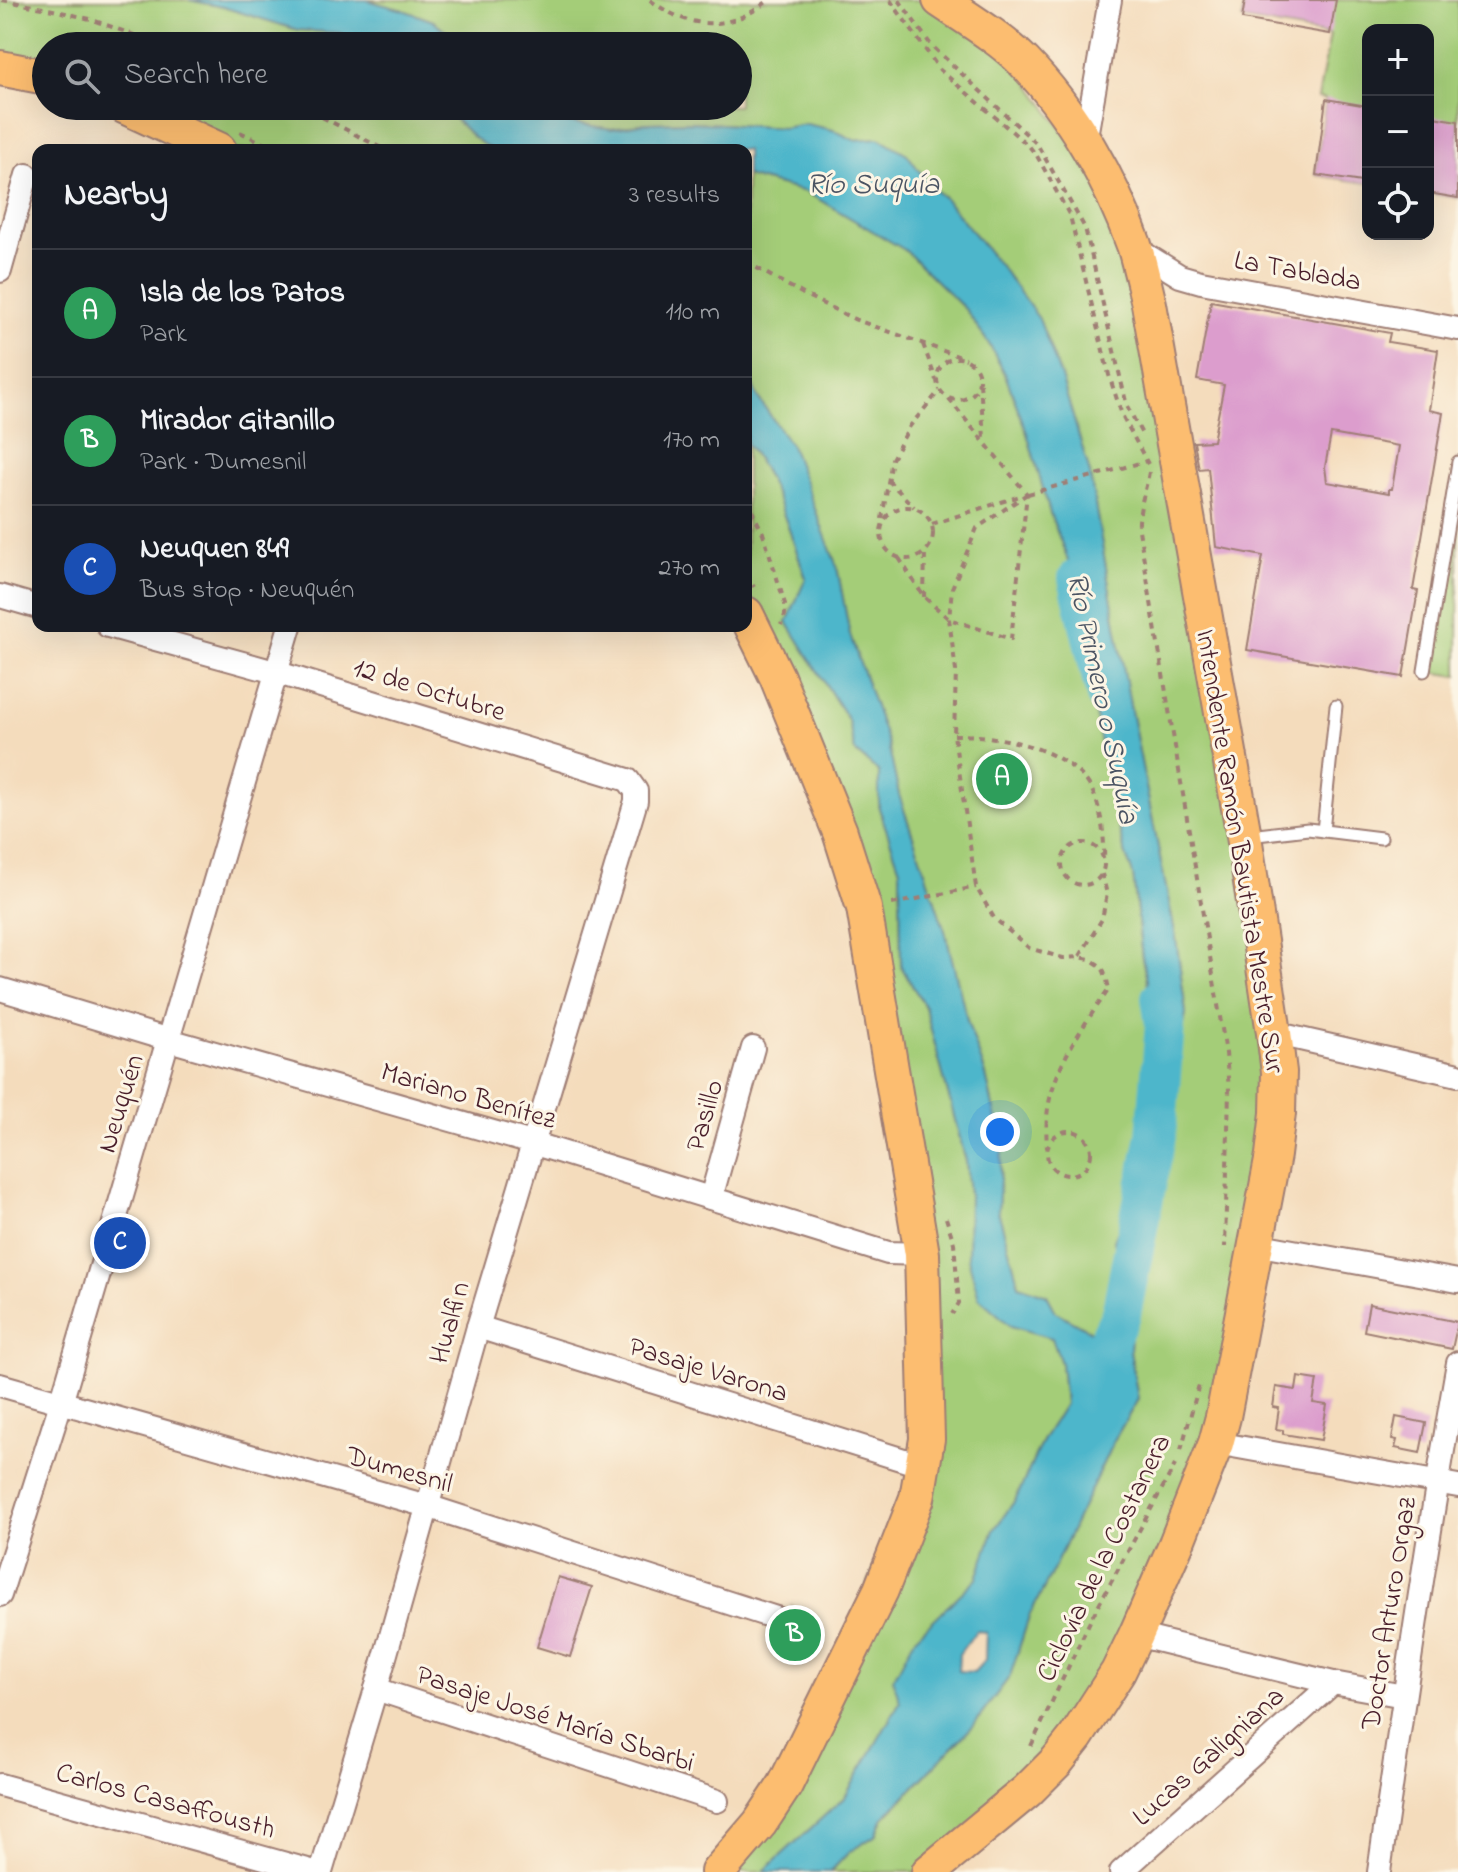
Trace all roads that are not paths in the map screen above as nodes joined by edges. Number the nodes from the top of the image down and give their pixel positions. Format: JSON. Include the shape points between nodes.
{"nodes":[{"id":1,"x":940,"y":0,"type":"edge"},
{"id":2,"x":1110,"y":0,"type":"edge"},
{"id":3,"x":0,"y":68,"type":"edge"},
{"id":4,"x":32,"y":74,"type":"edge"},
{"id":5,"x":154,"y":120,"type":"edge"},
{"id":6,"x":1085,"y":142,"type":"junction"},
{"id":7,"x":206,"y":144,"type":"edge"},
{"id":8,"x":27,"y":175,"type":"dead end"},
{"id":9,"x":1135,"y":248,"type":"junction"},
{"id":10,"x":0,"y":271,"type":"edge"},
{"id":11,"x":1458,"y":329,"type":"edge"},
{"id":12,"x":1458,"y":462,"type":"edge"},
{"id":13,"x":0,"y":596,"type":"edge"},
{"id":14,"x":32,"y":605,"type":"edge"},
{"id":15,"x":752,"y":626,"type":"edge"},
{"id":16,"x":130,"y":632,"type":"edge"},
{"id":17,"x":288,"y":632,"type":"edge"},
{"id":18,"x":1424,"y":671,"type":"dead end"},
{"id":19,"x":275,"y":672,"type":"junction"},
{"id":20,"x":1336,"y":706,"type":"dead end"},
{"id":21,"x":636,"y":791,"type":"joint"},
{"id":22,"x":1323,"y":831,"type":"junction"},
{"id":23,"x":1244,"y":836,"type":"junction"},
{"id":24,"x":1381,"y":838,"type":"dead end"},
{"id":25,"x":0,"y":989,"type":"edge"},
{"id":26,"x":1274,"y":1033,"type":"junction"},
{"id":27,"x":169,"y":1040,"type":"junction"},
{"id":28,"x":753,"y":1048,"type":"dead end"},
{"id":29,"x":1458,"y":1075,"type":"edge"},
{"id":30,"x":532,"y":1143,"type":"junction"},
{"id":31,"x":711,"y":1198,"type":"junction"},
{"id":32,"x":1255,"y":1244,"type":"junction"},
{"id":33,"x":922,"y":1254,"type":"junction"},
{"id":34,"x":1458,"y":1281,"type":"edge"},
{"id":35,"x":478,"y":1327,"type":"junction"},
{"id":36,"x":1458,"y":1363,"type":"edge"},
{"id":37,"x":0,"y":1385,"type":"edge"},
{"id":38,"x":61,"y":1403,"type":"junction"},
{"id":39,"x":1216,"y":1443,"type":"junction"},
{"id":40,"x":923,"y":1466,"type":"junction"},
{"id":41,"x":1448,"y":1484,"type":"edge"},
{"id":42,"x":427,"y":1506,"type":"junction"},
{"id":43,"x":0,"y":1595,"type":"edge"},
{"id":44,"x":779,"y":1619,"type":"dead end"},
{"id":45,"x":1136,"y":1635,"type":"junction"},
{"id":46,"x":1333,"y":1683,"type":"junction"},
{"id":47,"x":376,"y":1689,"type":"junction"},
{"id":48,"x":1404,"y":1696,"type":"junction"},
{"id":49,"x":0,"y":1785,"type":"edge"},
{"id":50,"x":717,"y":1801,"type":"dead end"},
{"id":51,"x":318,"y":1872,"type":"edge"},
{"id":52,"x":718,"y":1872,"type":"edge"},
{"id":53,"x":929,"y":1872,"type":"edge"},
{"id":54,"x":1121,"y":1872,"type":"edge"},
{"id":55,"x":1379,"y":1872,"type":"edge"}],
"edges":[{"from":1,"to":6,"type":"main road","name":"Intendente Ramón Bautista Mestre Sur","via":[[1022,60]]},
{"from":2,"to":6,"type":"street"},
{"from":3,"to":4,"type":"main road"},
{"from":5,"to":7,"type":"main road"},
{"from":6,"to":9,"type":"main road","name":"Intendente Ramón Bautista Mestre Sur"},
{"from":8,"to":10,"type":"street"},
{"from":9,"to":11,"type":"street","name":"La Tablada","via":[[1180,276],[1201,282]]},
{"from":9,"to":23,"type":"main road","name":"Intendente Ramón Bautista Mestre Sur"},
{"from":12,"to":18,"type":"lane"},
{"from":13,"to":14,"type":"street"},
{"from":15,"to":33,"type":"main road","via":[[840,832],[864,908]]},
{"from":16,"to":19,"type":"street","name":"12 de Octubre"},
{"from":17,"to":19,"type":"street","name":"Neuquén"},
{"from":19,"to":21,"type":"street","name":"12 de Octubre","via":[[628,780]]},
{"from":19,"to":27,"type":"street","name":"Neuquén"},
{"from":20,"to":22,"type":"lane"},
{"from":21,"to":30,"type":"street","name":"Hualfin"},
{"from":22,"to":23,"type":"lane"},
{"from":22,"to":24,"type":"lane"},
{"from":23,"to":26,"type":"main road","name":"Intendente Ramón Bautista Mestre Sur"},
{"from":25,"to":27,"type":"street","name":"Mariano Benítez"},
{"from":26,"to":29,"type":"street"},
{"from":26,"to":32,"type":"main road","name":"Intendente Ramón Bautista Mestre Sur","via":[[1278,1113]]},
{"from":27,"to":30,"type":"street","name":"Mariano Benítez"},
{"from":27,"to":38,"type":"street","name":"Neuquén"},
{"from":28,"to":31,"type":"street","name":"Pasillo"},
{"from":30,"to":31,"type":"street","name":"Mariano Benítez"},
{"from":30,"to":35,"type":"street","name":"Hualfin"},
{"from":31,"to":33,"type":"street","name":"Mariano Benítez","via":[[888,1253]]},
{"from":32,"to":34,"type":"street"},
{"from":32,"to":39,"type":"main road","name":"Intendente Ramón Bautista Mestre Sur"},
{"from":33,"to":40,"type":"main road","via":[[927,1439]]},
{"from":35,"to":40,"type":"street","name":"Pasaje Varona"},
{"from":35,"to":42,"type":"street","name":"Hualfin"},
{"from":36,"to":41,"type":"street","name":"Doctor Arturo Orgaz"},
{"from":37,"to":38,"type":"street","name":"Dumesnil"},
{"from":38,"to":42,"type":"street","name":"Dumesnil"},
{"from":38,"to":43,"type":"street","name":"Neuquén"},
{"from":39,"to":41,"type":"street"},
{"from":39,"to":45,"type":"main road","name":"Intendente Ramón Bautista Mestre Sur"},
{"from":40,"to":52,"type":"main road","via":[[917,1498],[881,1590],[785,1785]]},
{"from":41,"to":48,"type":"street","name":"Doctor Arturo Orgaz"},
{"from":42,"to":44,"type":"street","name":"Dumesnil"},
{"from":42,"to":47,"type":"street","name":"Hualfin"},
{"from":45,"to":46,"type":"street"},
{"from":45,"to":53,"type":"main road","name":"Intendente Ramón Bautista Mestre Sur","via":[[1118,1672],[1057,1761]]},
{"from":46,"to":48,"type":"street"},
{"from":46,"to":54,"type":"street","name":"Lucas Galigniana"},
{"from":47,"to":50,"type":"street","name":"Pasaje José María Sbarbi"},
{"from":47,"to":51,"type":"street","name":"Hualfin"},
{"from":48,"to":55,"type":"street","name":"Doctor Arturo Orgaz"},
{"from":49,"to":51,"type":"street","name":"Carlos Casaffousth"}]}
